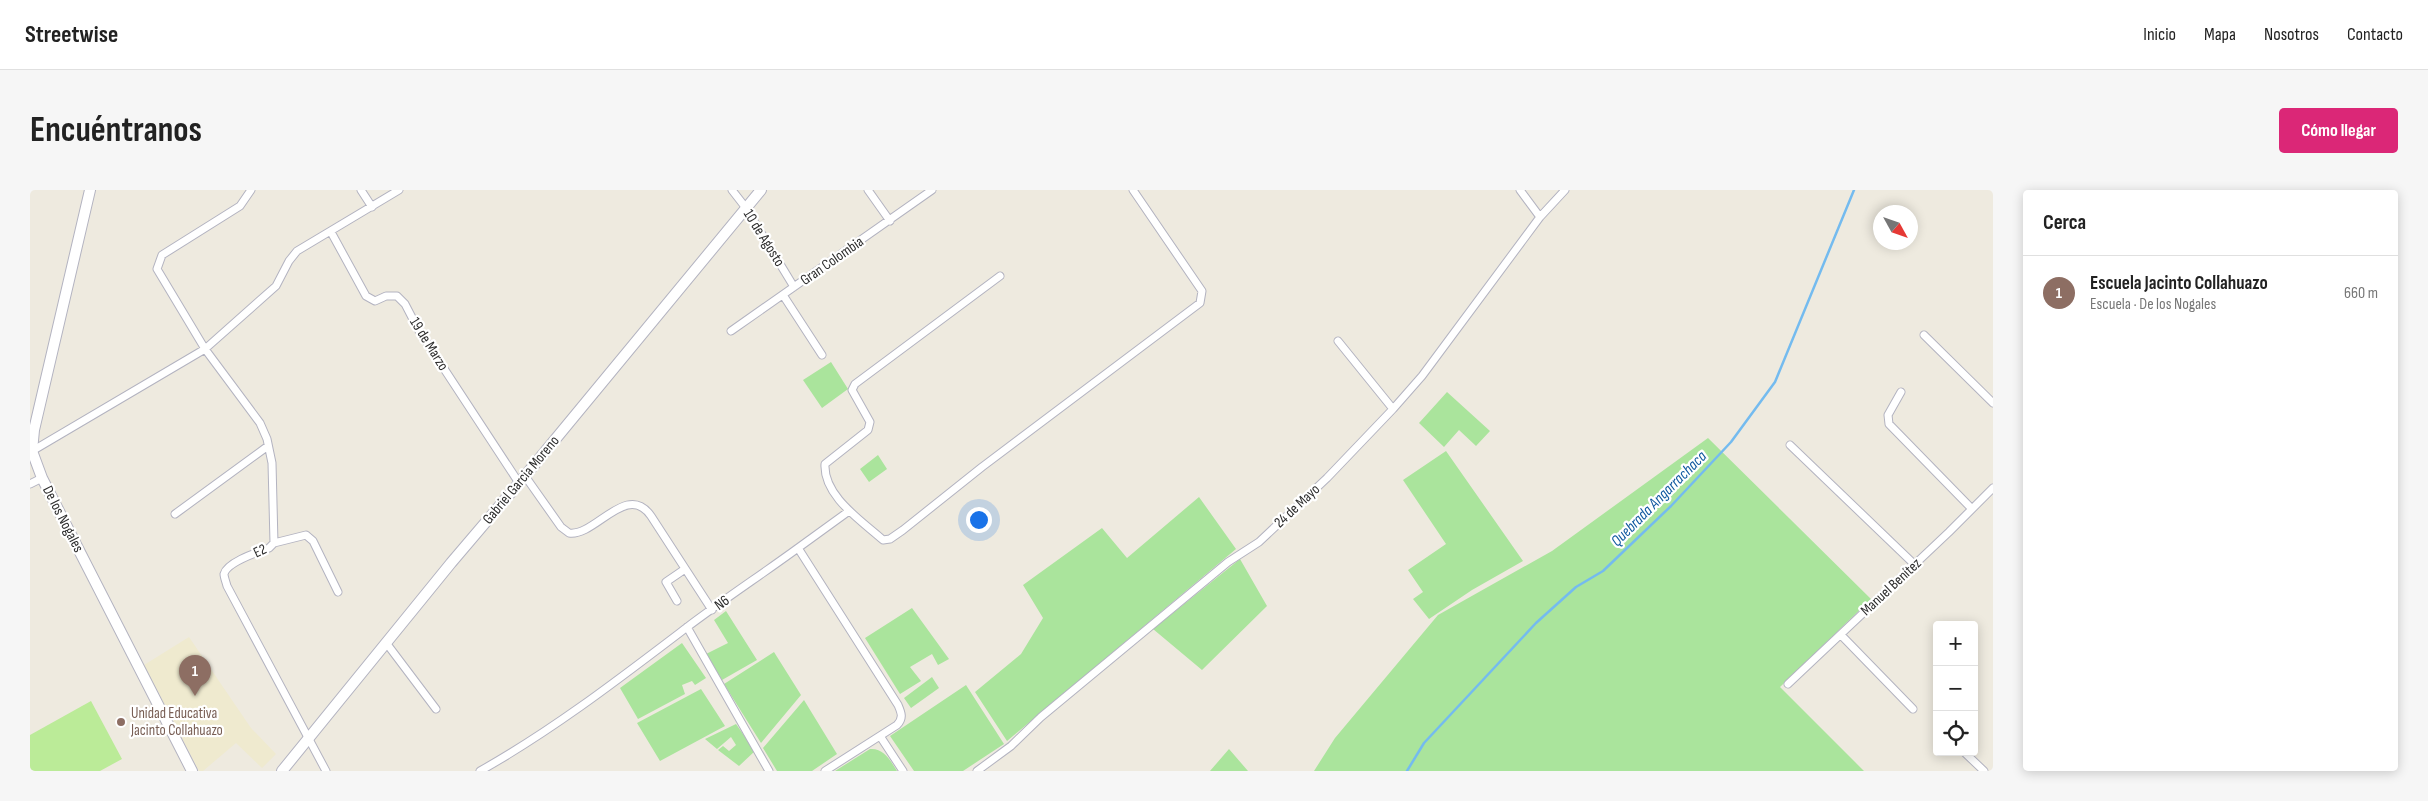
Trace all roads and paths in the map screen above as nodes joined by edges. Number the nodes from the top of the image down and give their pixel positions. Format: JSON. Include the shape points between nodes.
{"nodes":[{"id":1,"x":90,"y":190,"type":"edge"},
{"id":2,"x":251,"y":190,"type":"edge"},
{"id":3,"x":361,"y":190,"type":"edge"},
{"id":4,"x":399,"y":190,"type":"edge"},
{"id":5,"x":732,"y":190,"type":"edge"},
{"id":6,"x":761,"y":190,"type":"edge"},
{"id":7,"x":868,"y":190,"type":"edge"},
{"id":8,"x":932,"y":190,"type":"edge"},
{"id":9,"x":1132,"y":190,"type":"edge"},
{"id":10,"x":1520,"y":190,"type":"edge"},
{"id":11,"x":1564,"y":190,"type":"edge"},
{"id":12,"x":372,"y":207,"type":"junction"},
{"id":13,"x":746,"y":208,"type":"junction"},
{"id":14,"x":1540,"y":217,"type":"junction"},
{"id":15,"x":890,"y":221,"type":"junction"},
{"id":16,"x":331,"y":232,"type":"junction"},
{"id":17,"x":1000,"y":276,"type":"dead end"},
{"id":18,"x":794,"y":287,"type":"junction"},
{"id":19,"x":783,"y":295,"type":"junction"},
{"id":20,"x":731,"y":332,"type":"dead end"},
{"id":21,"x":1924,"y":335,"type":"dead end"},
{"id":22,"x":1338,"y":341,"type":"dead end"},
{"id":23,"x":205,"y":349,"type":"junction"},
{"id":24,"x":822,"y":355,"type":"dead end"},
{"id":25,"x":1901,"y":392,"type":"dead end"},
{"id":26,"x":1993,"y":403,"type":"edge"},
{"id":27,"x":1393,"y":410,"type":"junction"},
{"id":28,"x":1790,"y":444,"type":"dead end"},
{"id":29,"x":268,"y":446,"type":"junction"},
{"id":30,"x":32,"y":451,"type":"junction"},
{"id":31,"x":42,"y":478,"type":"junction"},
{"id":32,"x":522,"y":480,"type":"junction"},
{"id":33,"x":30,"y":484,"type":"edge"},
{"id":34,"x":1993,"y":488,"type":"edge"},
{"id":35,"x":1972,"y":509,"type":"junction"},
{"id":36,"x":849,"y":511,"type":"junction"},
{"id":37,"x":175,"y":514,"type":"dead end"},
{"id":38,"x":274,"y":543,"type":"junction"},
{"id":39,"x":798,"y":548,"type":"junction"},
{"id":40,"x":1915,"y":565,"type":"junction"},
{"id":41,"x":685,"y":569,"type":"junction"},
{"id":42,"x":338,"y":592,"type":"dead end"},
{"id":43,"x":677,"y":600,"type":"dead end"},
{"id":44,"x":712,"y":610,"type":"junction"},
{"id":45,"x":687,"y":627,"type":"junction"},
{"id":46,"x":1841,"y":635,"type":"junction"},
{"id":47,"x":387,"y":644,"type":"junction"},
{"id":48,"x":1788,"y":684,"type":"dead end"},
{"id":49,"x":436,"y":709,"type":"dead end"},
{"id":50,"x":1913,"y":709,"type":"dead end"},
{"id":51,"x":880,"y":736,"type":"junction"},
{"id":52,"x":308,"y":740,"type":"junction"},
{"id":53,"x":1968,"y":756,"type":"edge"},
{"id":54,"x":192,"y":771,"type":"edge"},
{"id":55,"x":282,"y":771,"type":"edge"},
{"id":56,"x":326,"y":771,"type":"edge"},
{"id":57,"x":480,"y":771,"type":"edge"},
{"id":58,"x":769,"y":771,"type":"edge"},
{"id":59,"x":825,"y":771,"type":"edge"},
{"id":60,"x":903,"y":771,"type":"edge"},
{"id":61,"x":979,"y":771,"type":"edge"},
{"id":62,"x":1984,"y":771,"type":"edge"}],
"edges":[{"from":1,"to":30,"type":"street","name":"De los Nogales","via":[[34,430]]},
{"from":2,"to":23,"type":"street","name":"E2","via":[[240,206],[162,255],[157,264]]},
{"from":3,"to":12,"type":"street"},
{"from":4,"to":12,"type":"street"},
{"from":5,"to":13,"type":"street","name":"10 de Agosto"},
{"from":6,"to":13,"type":"street","name":"Gabriel Garcia Moreno"},
{"from":7,"to":15,"type":"street"},
{"from":8,"to":15,"type":"street","name":"Gran Colombia"},
{"from":9,"to":36,"type":"street","via":[[1202,291],[1200,303],[890,539],[883,540]]},
{"from":10,"to":14,"type":"street"},
{"from":11,"to":14,"type":"street","name":"24 de Mayo"},
{"from":12,"to":16,"type":"street"},
{"from":13,"to":18,"type":"street","name":"10 de Agosto"},
{"from":13,"to":32,"type":"street","name":"Gabriel Garcia Moreno"},
{"from":14,"to":27,"type":"street","name":"24 de Mayo"},
{"from":15,"to":18,"type":"street","name":"Gran Colombia"},
{"from":16,"to":23,"type":"street","via":[[297,251],[288,261],[276,286]]},
{"from":16,"to":32,"type":"street","name":"19 de Marzo","via":[[366,296],[376,301],[386,296],[397,296],[405,304],[418,329]]},
{"from":17,"to":36,"type":"street","via":[[855,384],[853,395],[870,422],[868,430],[835,454],[825,464],[824,472]]},
{"from":18,"to":19,"type":"street","name":"Gran Colombia"},
{"from":19,"to":20,"type":"street","name":"Gran Colombia"},
{"from":19,"to":24,"type":"street"},
{"from":21,"to":26,"type":"street"},
{"from":22,"to":27,"type":"street"},
{"from":23,"to":29,"type":"street","name":"E2","via":[[260,423]]},
{"from":23,"to":30,"type":"street"},
{"from":25,"to":35,"type":"street","via":[[1888,414],[1889,424]]},
{"from":27,"to":61,"type":"street","name":"24 de Mayo","via":[[1260,542],[1228,562]]},
{"from":28,"to":40,"type":"street"},
{"from":29,"to":37,"type":"street"},
{"from":29,"to":38,"type":"street","name":"E2","via":[[272,463]]},
{"from":30,"to":31,"type":"street","name":"De los Nogales"},
{"from":31,"to":33,"type":"street"},
{"from":31,"to":54,"type":"street","name":"De los Nogales"},
{"from":32,"to":41,"type":"street","name":"19 de Marzo","via":[[569,533],[578,533],[618,508],[642,507]]},
{"from":32,"to":47,"type":"street","name":"Gabriel Garcia Moreno"},
{"from":34,"to":35,"type":"street","name":"Manuel Benítez"},
{"from":35,"to":40,"type":"street","name":"Manuel Benítez"},
{"from":36,"to":39,"type":"street","name":"N6"},
{"from":38,"to":42,"type":"street","via":[[306,534],[313,541]]},
{"from":38,"to":52,"type":"street","name":"E2","via":[[231,565],[224,577]]},
{"from":39,"to":44,"type":"street","name":"N6"},
{"from":39,"to":51,"type":"street","via":[[898,705],[901,720]]},
{"from":40,"to":46,"type":"street","name":"Manuel Benítez"},
{"from":41,"to":43,"type":"street","via":[[666,582]]},
{"from":41,"to":44,"type":"street","name":"19 de Marzo"},
{"from":44,"to":45,"type":"street","name":"N6"},
{"from":45,"to":57,"type":"street","name":"N6","via":[[577,710]]},
{"from":45,"to":58,"type":"street"},
{"from":46,"to":48,"type":"street","name":"Manuel Benítez"},
{"from":46,"to":50,"type":"street"},
{"from":47,"to":49,"type":"street"},
{"from":47,"to":52,"type":"street","name":"Gabriel Garcia Moreno"},
{"from":51,"to":59,"type":"street"},
{"from":51,"to":60,"type":"street"},
{"from":52,"to":55,"type":"street","name":"Gabriel Garcia Moreno"},
{"from":52,"to":56,"type":"street"},
{"from":53,"to":62,"type":"street"}]}
